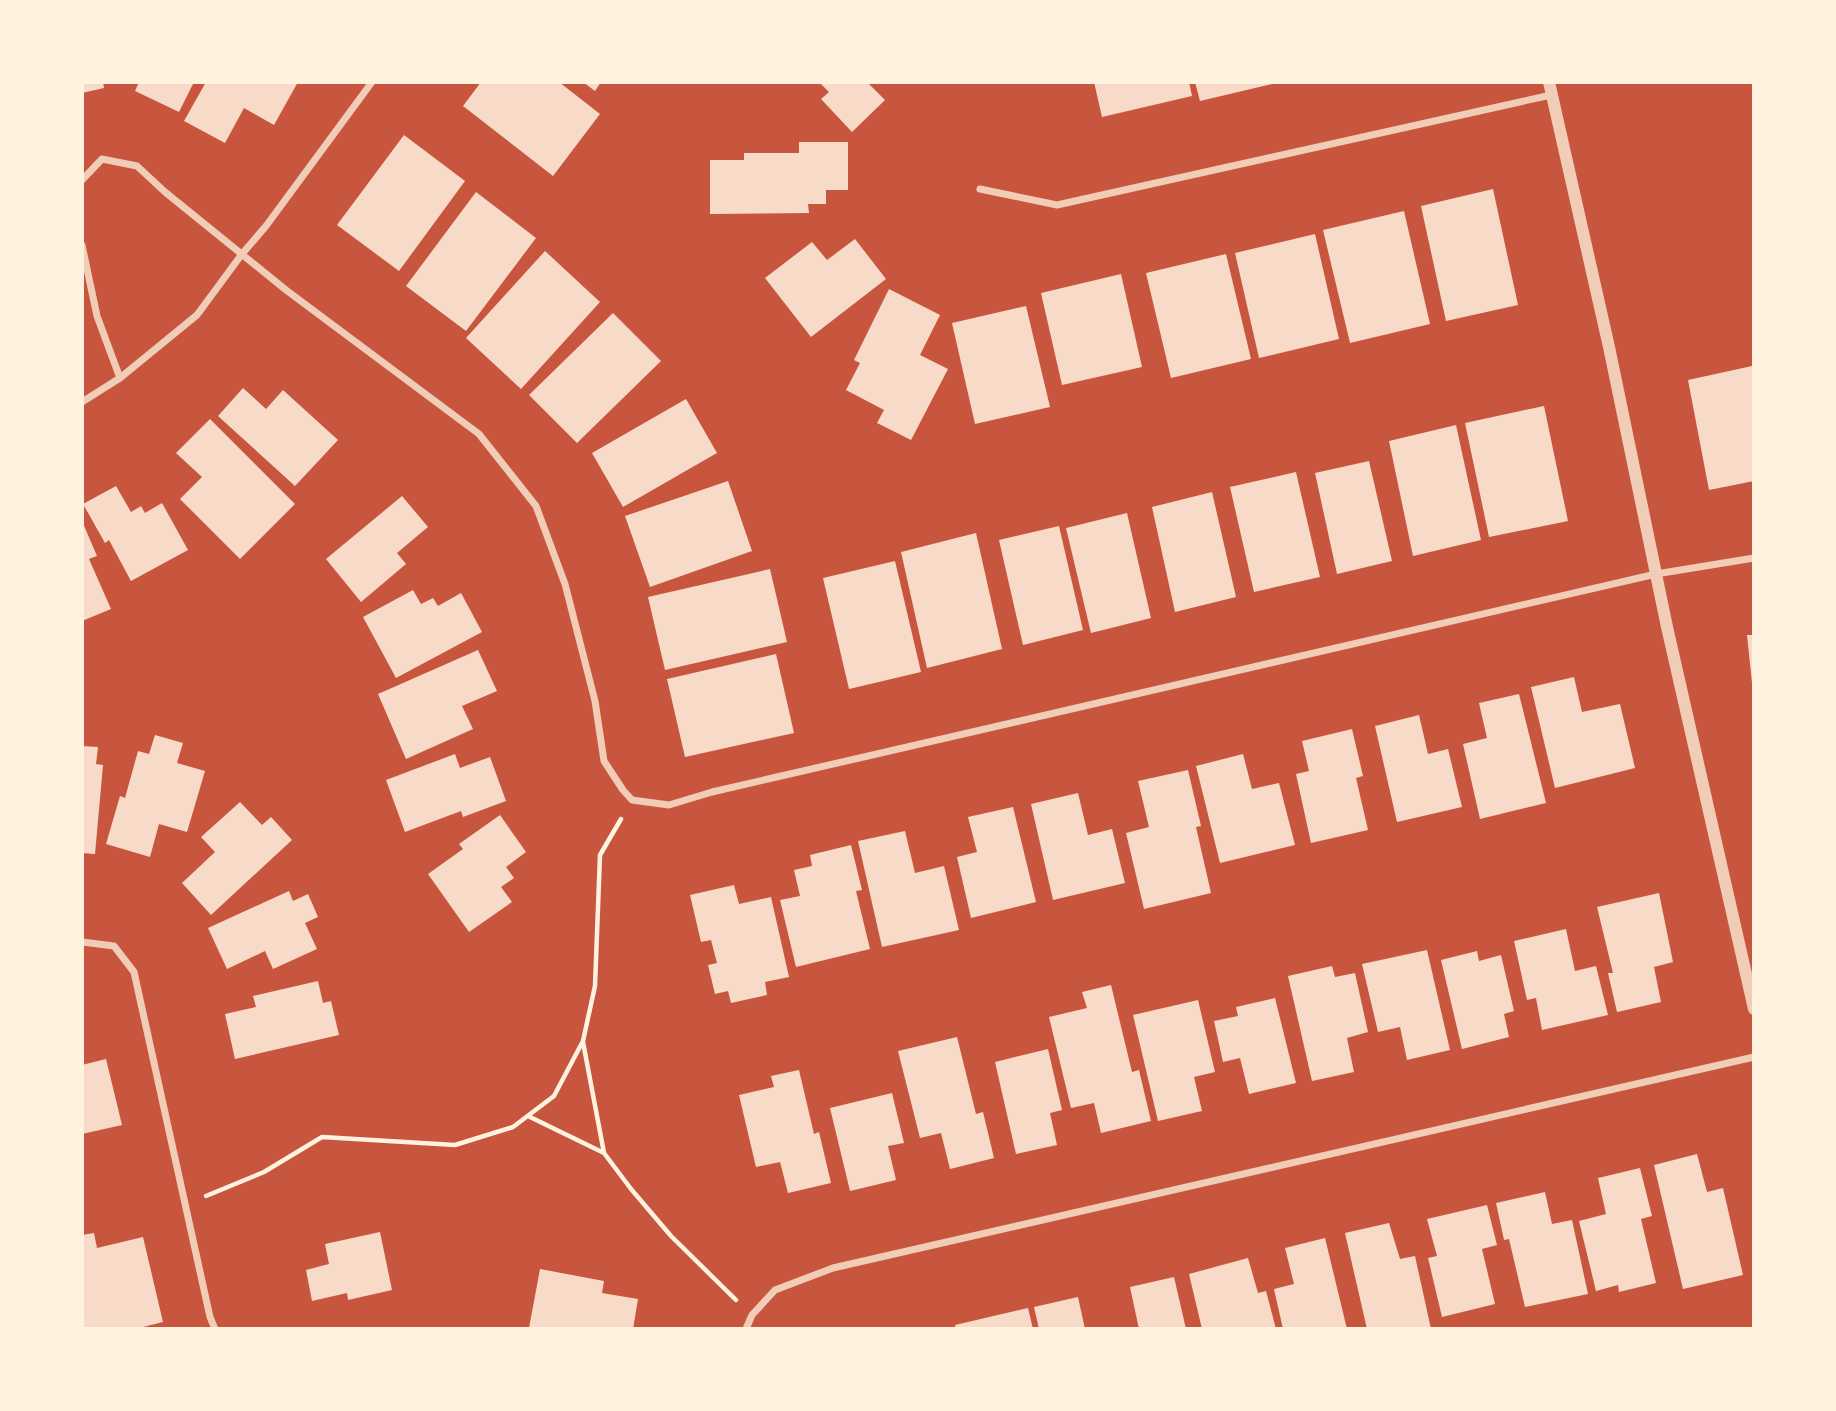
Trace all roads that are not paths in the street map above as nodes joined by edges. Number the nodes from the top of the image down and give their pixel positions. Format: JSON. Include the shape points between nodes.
{"nodes":[{"id":1,"x":372,"y":82,"type":"edge"},
{"id":2,"x":1550,"y":89,"type":"edge"},
{"id":3,"x":82,"y":180,"type":"edge"},
{"id":4,"x":979,"y":189,"type":"dead end"},
{"id":5,"x":82,"y":245,"type":"edge"},
{"id":6,"x":242,"y":254,"type":"junction"},
{"id":7,"x":120,"y":378,"type":"junction"},
{"id":8,"x":82,"y":402,"type":"edge"},
{"id":9,"x":1754,"y":558,"type":"edge"},
{"id":10,"x":1656,"y":574,"type":"junction"},
{"id":11,"x":82,"y":942,"type":"edge"},
{"id":12,"x":1754,"y":1009,"type":"edge"},
{"id":13,"x":1754,"y":1057,"type":"edge"},
{"id":14,"x":215,"y":1329,"type":"edge"},
{"id":15,"x":746,"y":1329,"type":"edge"}],
"edges":[{"from":1,"to":6,"type":"street"},
{"from":2,"to":4,"type":"street","via":[[1057,205]]},
{"from":2,"to":10,"type":"street"},
{"from":3,"to":6,"type":"street","via":[[102,159],[137,166]]},
{"from":5,"to":7,"type":"street","via":[[97,316]]},
{"from":6,"to":7,"type":"street","via":[[197,315]]},
{"from":6,"to":10,"type":"street","via":[[480,434],[536,506],[565,584],[595,701],[604,761],[632,800],[669,805]]},
{"from":7,"to":8,"type":"street"},
{"from":9,"to":10,"type":"street"},
{"from":10,"to":12,"type":"street"},
{"from":11,"to":14,"type":"street","via":[[114,946],[134,972]]},
{"from":13,"to":15,"type":"street","via":[[833,1268],[775,1290],[752,1315]]}]}
